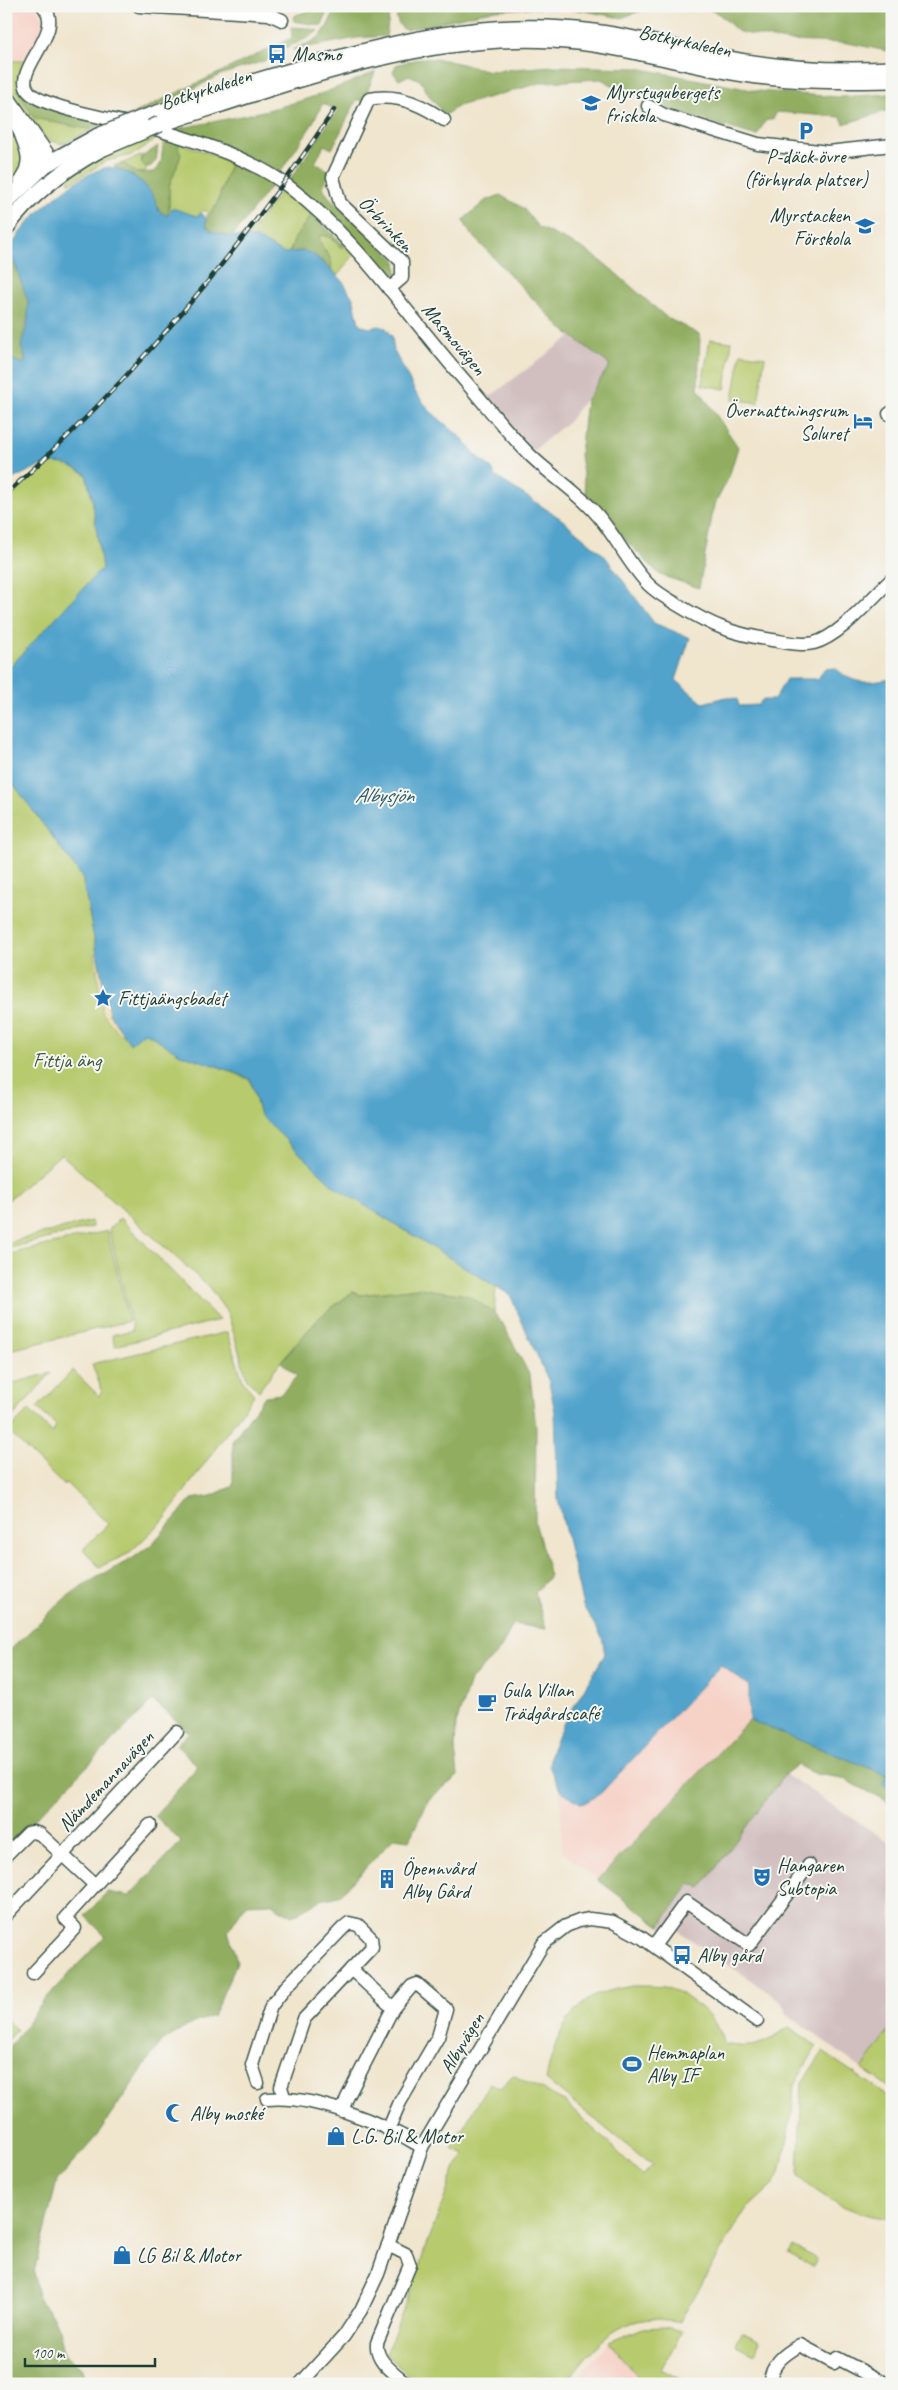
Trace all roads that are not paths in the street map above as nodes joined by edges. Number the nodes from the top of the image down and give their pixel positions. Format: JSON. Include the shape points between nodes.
{"nodes":[{"id":1,"x":139,"y":6,"type":"edge"},
{"id":2,"x":49,"y":8,"type":"edge"},
{"id":3,"x":282,"y":20,"type":"dead end"},
{"id":4,"x":892,"y":69,"type":"edge"},
{"id":5,"x":892,"y":80,"type":"edge"},
{"id":6,"x":6,"y":94,"type":"edge"},
{"id":7,"x":648,"y":106,"type":"dead end"},
{"id":8,"x":6,"y":111,"type":"edge"},
{"id":9,"x":444,"y":120,"type":"dead end"},
{"id":10,"x":21,"y":131,"type":"junction"},
{"id":11,"x":100,"y":142,"type":"junction"},
{"id":12,"x":892,"y":145,"type":"edge"},
{"id":13,"x":48,"y":163,"type":"junction"},
{"id":14,"x":57,"y":176,"type":"junction"},
{"id":15,"x":11,"y":197,"type":"edge"},
{"id":16,"x":6,"y":228,"type":"edge"},
{"id":17,"x":389,"y":289,"type":"junction"},
{"id":18,"x":892,"y":578,"type":"edge"},
{"id":19,"x":177,"y":1732,"type":"dead end"},
{"id":20,"x":150,"y":1825,"type":"dead end"},
{"id":21,"x":6,"y":1855,"type":"edge"},
{"id":22,"x":62,"y":1855,"type":"junction"},
{"id":23,"x":809,"y":1865,"type":"dead end"},
{"id":24,"x":95,"y":1885,"type":"junction"},
{"id":25,"x":6,"y":1915,"type":"edge"},
{"id":26,"x":654,"y":1946,"type":"junction"},
{"id":27,"x":351,"y":1969,"type":"junction"},
{"id":28,"x":32,"y":1973,"type":"dead end"},
{"id":29,"x":393,"y":2008,"type":"junction"},
{"id":30,"x":757,"y":2021,"type":"dead end"},
{"id":31,"x":258,"y":2084,"type":"dead end"},
{"id":32,"x":284,"y":2097,"type":"junction"},
{"id":33,"x":267,"y":2100,"type":"dead end"},
{"id":34,"x":342,"y":2111,"type":"junction"},
{"id":35,"x":388,"y":2130,"type":"junction"},
{"id":36,"x":422,"y":2147,"type":"junction"},
{"id":37,"x":388,"y":2246,"type":"junction"},
{"id":38,"x":300,"y":2384,"type":"edge"},
{"id":39,"x":408,"y":2384,"type":"edge"},
{"id":40,"x":769,"y":2384,"type":"edge"},
{"id":41,"x":887,"y":2384,"type":"edge"}],
"edges":[{"from":1,"to":3,"type":"street","via":[[269,14]]},
{"from":2,"to":17,"type":"street","name":"Masmovägen","via":[[47,33],[26,74],[25,83],[30,93],[48,102],[162,131],[264,170],[291,188],[323,217]]},
{"from":4,"to":11,"type":"main road","name":"Botkyrkaleden","bridge":true,"via":[[790,67],[719,58],[600,33],[550,28],[494,28],[400,41],[296,69],[140,119]]},
{"from":5,"to":11,"type":"main road","name":"Botkyrkaleden","bridge":true,"via":[[777,78],[602,44],[551,40],[491,41],[430,47],[392,56]]},
{"from":6,"to":13,"type":"street"},
{"from":7,"to":12,"type":"street","via":[[664,115],[758,144],[828,152]]},
{"from":8,"to":10,"type":"street"},
{"from":9,"to":17,"type":"street","name":"Örbrinken","via":[[424,107],[398,97],[370,99],[333,177],[340,203],[402,262],[402,278]]},
{"from":10,"to":13,"type":"street"},
{"from":10,"to":15,"type":"main road","via":[[30,163]]},
{"from":11,"to":13,"type":"main road","name":"Botkyrkaleden"},
{"from":11,"to":14,"type":"main road","name":"Botkyrkaleden"},
{"from":13,"to":14,"type":"main road"},
{"from":13,"to":15,"type":"main road","name":"Botkyrkaleden"},
{"from":14,"to":16,"type":"main road","name":"Botkyrkaleden","via":[[34,195]]},
{"from":17,"to":18,"type":"street","name":"Masmovägen","via":[[530,455],[595,512],[650,586],[700,618],[724,630],[748,636],[800,644],[815,642],[836,631]]},
{"from":19,"to":22,"type":"street","name":"Nämdemannavägen"},
{"from":20,"to":24,"type":"street"},
{"from":21,"to":22,"type":"street","name":"Nämdemannavägen","via":[[33,1832],[40,1834]]},
{"from":22,"to":24,"type":"street","name":"Nämdemannavägen"},
{"from":22,"to":25,"type":"street","name":"Nämdemannavägen"},
{"from":23,"to":26,"type":"street","via":[[750,1945],[686,1902]]},
{"from":24,"to":28,"type":"street","via":[[65,1918],[75,1928]]},
{"from":26,"to":30,"type":"street","name":"Albyvägen"},
{"from":26,"to":36,"type":"street","name":"Albyvägen","via":[[619,1924],[590,1919],[566,1926],[550,1937],[511,1996]]},
{"from":27,"to":29,"type":"street"},
{"from":27,"to":31,"type":"street","via":[[372,1944],[371,1938],[358,1925],[349,1923],[275,1999],[252,2065]]},
{"from":27,"to":32,"type":"street","via":[[304,2020],[281,2087]]},
{"from":29,"to":34,"type":"street"},
{"from":29,"to":35,"type":"street","via":[[416,1984],[446,2009],[438,2037],[400,2102]]},
{"from":32,"to":33,"type":"street"},
{"from":32,"to":34,"type":"street"},
{"from":34,"to":35,"type":"street"},
{"from":35,"to":36,"type":"street"},
{"from":36,"to":37,"type":"street","name":"Albyvägen"},
{"from":37,"to":38,"type":"street","name":"Albyvägen","via":[[356,2318]]},
{"from":37,"to":39,"type":"street","via":[[406,2254],[410,2265],[376,2350],[380,2358]]},
{"from":40,"to":41,"type":"street","via":[[777,2361],[800,2345],[834,2363],[837,2358]]}]}
